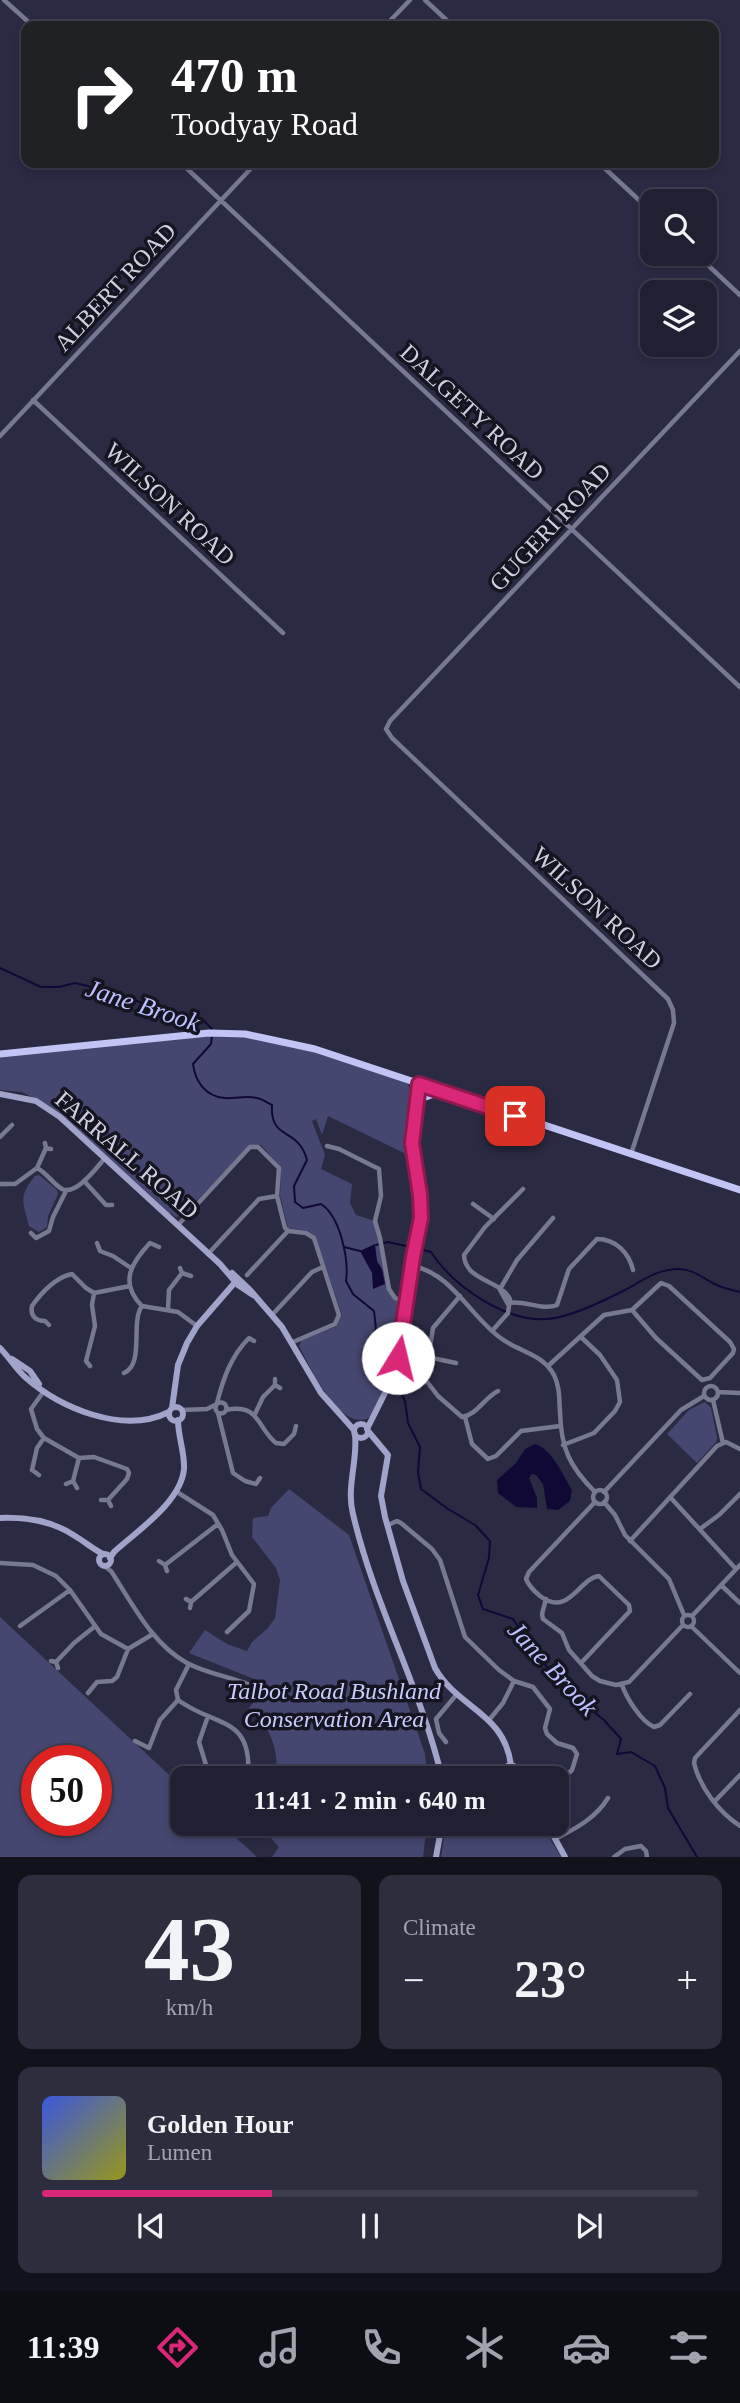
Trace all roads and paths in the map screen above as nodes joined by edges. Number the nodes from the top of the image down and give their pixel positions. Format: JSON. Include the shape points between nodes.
{"nodes":[{"id":1,"x":4,"y":0,"type":"edge"},
{"id":2,"x":410,"y":0,"type":"edge"},
{"id":3,"x":425,"y":0,"type":"edge"},
{"id":4,"x":27,"y":21,"type":"edge"},
{"id":5,"x":390,"y":21,"type":"edge"},
{"id":6,"x":448,"y":21,"type":"edge"},
{"id":7,"x":186,"y":168,"type":"edge"},
{"id":8,"x":251,"y":168,"type":"edge"},
{"id":9,"x":604,"y":168,"type":"edge"},
{"id":10,"x":221,"y":200,"type":"junction"},
{"id":11,"x":640,"y":201,"type":"edge"},
{"id":12,"x":709,"y":266,"type":"edge"},
{"id":13,"x":740,"y":295,"type":"edge"},
{"id":14,"x":740,"y":351,"type":"edge"},
{"id":15,"x":33,"y":400,"type":"junction"},
{"id":16,"x":0,"y":436,"type":"edge"},
{"id":17,"x":572,"y":529,"type":"junction"},
{"id":18,"x":283,"y":633,"type":"dead end"},
{"id":19,"x":740,"y":687,"type":"edge"},
{"id":20,"x":386,"y":729,"type":"joint"},
{"id":21,"x":0,"y":1054,"type":"edge"},
{"id":22,"x":422,"y":1085,"type":"junction"},
{"id":23,"x":0,"y":1094,"type":"edge"},
{"id":24,"x":418,"y":1100,"type":"junction"},
{"id":25,"x":468,"y":1101,"type":"junction"},
{"id":26,"x":8,"y":1126,"type":"dead end"},
{"id":27,"x":0,"y":1138,"type":"edge"},
{"id":28,"x":327,"y":1146,"type":"dead end"},
{"id":29,"x":47,"y":1147,"type":"dead end"},
{"id":30,"x":631,"y":1154,"type":"junction"},
{"id":31,"x":105,"y":1158,"type":"junction"},
{"id":32,"x":37,"y":1168,"type":"junction"},
{"id":33,"x":85,"y":1182,"type":"junction"},
{"id":34,"x":0,"y":1184,"type":"edge"},
{"id":35,"x":523,"y":1189,"type":"dead end"},
{"id":36,"x":740,"y":1190,"type":"edge"},
{"id":37,"x":66,"y":1191,"type":"junction"},
{"id":38,"x":277,"y":1196,"type":"junction"},
{"id":39,"x":473,"y":1204,"type":"dead end"},
{"id":40,"x":112,"y":1205,"type":"dead end"},
{"id":41,"x":553,"y":1218,"type":"dead end"},
{"id":42,"x":494,"y":1219,"type":"junction"},
{"id":43,"x":178,"y":1225,"type":"junction"},
{"id":44,"x":288,"y":1231,"type":"junction"},
{"id":45,"x":31,"y":1233,"type":"dead end"},
{"id":46,"x":97,"y":1243,"type":"dead end"},
{"id":47,"x":159,"y":1247,"type":"dead end"},
{"id":48,"x":208,"y":1254,"type":"junction"},
{"id":49,"x":323,"y":1267,"type":"junction"},
{"id":50,"x":413,"y":1267,"type":"junction"},
{"id":51,"x":131,"y":1268,"type":"junction"},
{"id":52,"x":633,"y":1270,"type":"dead end"},
{"id":53,"x":247,"y":1275,"type":"dead end"},
{"id":54,"x":191,"y":1276,"type":"dead end"},
{"id":55,"x":238,"y":1282,"type":"junction"},
{"id":56,"x":130,"y":1286,"type":"junction"},
{"id":57,"x":500,"y":1289,"type":"junction"},
{"id":58,"x":94,"y":1293,"type":"junction"},
{"id":59,"x":460,"y":1296,"type":"junction"},
{"id":60,"x":407,"y":1303,"type":"junction"},
{"id":61,"x":509,"y":1305,"type":"junction"},
{"id":62,"x":142,"y":1306,"type":"junction"},
{"id":63,"x":168,"y":1310,"type":"junction"},
{"id":64,"x":632,"y":1310,"type":"junction"},
{"id":65,"x":272,"y":1315,"type":"junction"},
{"id":66,"x":49,"y":1325,"type":"dead end"},
{"id":67,"x":197,"y":1326,"type":"junction"},
{"id":68,"x":492,"y":1331,"type":"junction"},
{"id":69,"x":251,"y":1337,"type":"dead end"},
{"id":70,"x":581,"y":1337,"type":"junction"},
{"id":71,"x":293,"y":1342,"type":"junction"},
{"id":72,"x":0,"y":1348,"type":"edge"},
{"id":73,"x":427,"y":1357,"type":"junction"},
{"id":74,"x":456,"y":1363,"type":"dead end"},
{"id":75,"x":90,"y":1366,"type":"dead end"},
{"id":76,"x":548,"y":1366,"type":"junction"},
{"id":77,"x":128,"y":1373,"type":"dead end"},
{"id":78,"x":277,"y":1384,"type":"dead end"},
{"id":79,"x":42,"y":1388,"type":"junction"},
{"id":80,"x":498,"y":1391,"type":"dead end"},
{"id":81,"x":718,"y":1392,"type":"junction"},
{"id":82,"x":740,"y":1393,"type":"edge"},
{"id":83,"x":704,"y":1396,"type":"junction"},
{"id":84,"x":713,"y":1400,"type":"junction"},
{"id":85,"x":221,"y":1407,"type":"junction"},
{"id":86,"x":177,"y":1414,"type":"junction"},
{"id":87,"x":255,"y":1414,"type":"junction"},
{"id":88,"x":343,"y":1415,"type":"junction"},
{"id":89,"x":465,"y":1417,"type":"junction"},
{"id":90,"x":296,"y":1426,"type":"dead end"},
{"id":91,"x":560,"y":1426,"type":"junction"},
{"id":92,"x":364,"y":1427,"type":"junction"},
{"id":93,"x":358,"y":1435,"type":"junction"},
{"id":94,"x":44,"y":1438,"type":"junction"},
{"id":95,"x":378,"y":1442,"type":"junction"},
{"id":96,"x":723,"y":1443,"type":"junction"},
{"id":97,"x":563,"y":1445,"type":"junction"},
{"id":98,"x":740,"y":1449,"type":"edge"},
{"id":99,"x":79,"y":1458,"type":"junction"},
{"id":100,"x":39,"y":1475,"type":"dead end"},
{"id":101,"x":260,"y":1478,"type":"dead end"},
{"id":102,"x":73,"y":1481,"type":"junction"},
{"id":103,"x":66,"y":1483,"type":"dead end"},
{"id":104,"x":256,"y":1484,"type":"junction"},
{"id":105,"x":77,"y":1489,"type":"dead end"},
{"id":106,"x":261,"y":1490,"type":"dead end"},
{"id":107,"x":177,"y":1492,"type":"junction"},
{"id":108,"x":595,"y":1492,"type":"junction"},
{"id":109,"x":604,"y":1492,"type":"junction"},
{"id":110,"x":740,"y":1494,"type":"edge"},
{"id":111,"x":670,"y":1497,"type":"junction"},
{"id":112,"x":595,"y":1502,"type":"junction"},
{"id":113,"x":604,"y":1502,"type":"junction"},
{"id":114,"x":111,"y":1506,"type":"dead end"},
{"id":115,"x":0,"y":1518,"type":"edge"},
{"id":116,"x":218,"y":1524,"type":"junction"},
{"id":117,"x":387,"y":1525,"type":"junction"},
{"id":118,"x":700,"y":1530,"type":"junction"},
{"id":119,"x":630,"y":1541,"type":"junction"},
{"id":120,"x":107,"y":1560,"type":"junction"},
{"id":121,"x":159,"y":1561,"type":"dead end"},
{"id":122,"x":237,"y":1562,"type":"junction"},
{"id":123,"x":0,"y":1563,"type":"edge"},
{"id":124,"x":738,"y":1567,"type":"edge"},
{"id":125,"x":721,"y":1585,"type":"junction"},
{"id":126,"x":70,"y":1590,"type":"junction"},
{"id":127,"x":186,"y":1599,"type":"dead end"},
{"id":128,"x":546,"y":1599,"type":"junction"},
{"id":129,"x":740,"y":1603,"type":"edge"},
{"id":130,"x":684,"y":1615,"type":"junction"},
{"id":131,"x":692,"y":1616,"type":"junction"},
{"id":132,"x":683,"y":1625,"type":"junction"},
{"id":133,"x":691,"y":1626,"type":"junction"},
{"id":134,"x":18,"y":1627,"type":"dead end"},
{"id":135,"x":94,"y":1627,"type":"junction"},
{"id":136,"x":227,"y":1632,"type":"dead end"},
{"id":137,"x":153,"y":1634,"type":"junction"},
{"id":138,"x":128,"y":1649,"type":"junction"},
{"id":139,"x":55,"y":1663,"type":"dead end"},
{"id":140,"x":581,"y":1663,"type":"junction"},
{"id":141,"x":189,"y":1664,"type":"junction"},
{"id":142,"x":740,"y":1673,"type":"edge"},
{"id":143,"x":514,"y":1681,"type":"junction"},
{"id":144,"x":622,"y":1685,"type":"junction"},
{"id":145,"x":259,"y":1689,"type":"dead end"},
{"id":146,"x":457,"y":1694,"type":"junction"},
{"id":147,"x":690,"y":1694,"type":"dead end"},
{"id":148,"x":91,"y":1699,"type":"dead end"},
{"id":149,"x":178,"y":1700,"type":"junction"},
{"id":150,"x":740,"y":1710,"type":"edge"},
{"id":151,"x":208,"y":1716,"type":"junction"},
{"id":152,"x":489,"y":1720,"type":"junction"},
{"id":153,"x":135,"y":1741,"type":"dead end"},
{"id":154,"x":446,"y":1742,"type":"dead end"},
{"id":155,"x":206,"y":1766,"type":"edge"},
{"id":156,"x":249,"y":1766,"type":"edge"},
{"id":157,"x":438,"y":1766,"type":"edge"},
{"id":158,"x":509,"y":1766,"type":"edge"},
{"id":159,"x":569,"y":1773,"type":"edge"},
{"id":160,"x":740,"y":1775,"type":"edge"},
{"id":161,"x":608,"y":1798,"type":"dead end"},
{"id":162,"x":714,"y":1802,"type":"junction"},
{"id":163,"x":740,"y":1826,"type":"edge"},
{"id":164,"x":440,"y":1836,"type":"edge"},
{"id":165,"x":553,"y":1836,"type":"edge"},
{"id":166,"x":555,"y":1839,"type":"junction"},
{"id":167,"x":436,"y":1857,"type":"edge"},
{"id":168,"x":565,"y":1857,"type":"edge"},
{"id":169,"x":614,"y":1857,"type":"edge"},
{"id":170,"x":647,"y":1857,"type":"edge"}],
"edges":[{"from":1,"to":4,"type":"street"},
{"from":2,"to":5,"type":"street"},
{"from":3,"to":6,"type":"street"},
{"from":7,"to":10,"type":"street","name":"DALGETY ROAD"},
{"from":8,"to":10,"type":"street","name":"ALBERT ROAD"},
{"from":9,"to":11,"type":"street"},
{"from":10,"to":15,"type":"street","name":"ALBERT ROAD"},
{"from":10,"to":17,"type":"street","name":"DALGETY ROAD"},
{"from":12,"to":13,"type":"street"},
{"from":14,"to":17,"type":"street","name":"GUGERI ROAD"},
{"from":15,"to":16,"type":"street","name":"ALBERT ROAD"},
{"from":15,"to":18,"type":"street","name":"WILSON ROAD"},
{"from":17,"to":19,"type":"street","name":"DALGETY ROAD"},
{"from":17,"to":20,"type":"street","name":"GUGERI ROAD"},
{"from":20,"to":30,"type":"street","name":"WILSON ROAD","via":[[668,999],[674,1023]]},
{"from":21,"to":22,"type":"main road","via":[[199,1034],[245,1034],[288,1042]]},
{"from":22,"to":24,"type":"main road"},
{"from":22,"to":25,"type":"main road"},
{"from":23,"to":31,"type":"main road","name":"FARRALL ROAD","via":[[23,1097],[48,1108]]},
{"from":24,"to":25,"type":"main road","via":[[434,1094]]},
{"from":24,"to":50,"type":"main road","via":[[412,1143],[421,1206]]},
{"from":25,"to":30,"type":"main road"},
{"from":26,"to":27,"type":"street"},
{"from":28,"to":60,"type":"street","via":[[379,1169],[375,1218],[390,1293]]},
{"from":29,"to":32,"type":"street"},
{"from":30,"to":36,"type":"main road"},
{"from":31,"to":33,"type":"street"},
{"from":31,"to":43,"type":"main road","name":"FARRALL ROAD"},
{"from":32,"to":34,"type":"street","via":[[15,1184]]},
{"from":32,"to":37,"type":"street"},
{"from":33,"to":37,"type":"street"},
{"from":33,"to":40,"type":"street","via":[[106,1205]]},
{"from":35,"to":42,"type":"street"},
{"from":37,"to":45,"type":"street","via":[[49,1231],[35,1240]]},
{"from":38,"to":43,"type":"street","via":[[278,1166],[260,1148],[252,1147]]},
{"from":38,"to":44,"type":"street"},
{"from":38,"to":48,"type":"street","via":[[260,1199]]},
{"from":39,"to":42,"type":"street"},
{"from":41,"to":57,"type":"street","via":[[514,1264]]},
{"from":42,"to":57,"type":"street","via":[[465,1252],[464,1260],[471,1272]]},
{"from":43,"to":48,"type":"main road","name":"FARRALL ROAD"},
{"from":44,"to":49,"type":"street","via":[[314,1238]]},
{"from":44,"to":53,"type":"street"},
{"from":46,"to":51,"type":"street","via":[[98,1253]]},
{"from":47,"to":51,"type":"street","via":[[149,1240]]},
{"from":48,"to":55,"type":"main road","name":"FARRALL ROAD"},
{"from":49,"to":65,"type":"street","via":[[312,1272]]},
{"from":49,"to":71,"type":"street","via":[[339,1321]]},
{"from":50,"to":59,"type":"street","via":[[433,1274]]},
{"from":50,"to":60,"type":"main road"},
{"from":51,"to":56,"type":"street"},
{"from":52,"to":61,"type":"street","via":[[622,1248],[597,1239],[567,1272],[557,1305]]},
{"from":54,"to":63,"type":"street","via":[[181,1271],[169,1290]]},
{"from":55,"to":65,"type":"main road","name":"FARRALL ROAD"},
{"from":55,"to":67,"type":"main road"},
{"from":56,"to":58,"type":"street"},
{"from":56,"to":62,"type":"street"},
{"from":57,"to":61,"type":"street","via":[[507,1294]]},
{"from":58,"to":66,"type":"street","via":[[72,1274],[60,1278],[31,1310],[37,1320]]},
{"from":58,"to":75,"type":"street","via":[[95,1326],[83,1361]]},
{"from":59,"to":68,"type":"street"},
{"from":59,"to":73,"type":"street","via":[[435,1325]]},
{"from":60,"to":92,"type":"main road","via":[[391,1384]]},
{"from":61,"to":68,"type":"street","via":[[507,1315]]},
{"from":62,"to":63,"type":"street"},
{"from":62,"to":77,"type":"street","via":[[135,1319],[138,1339]]},
{"from":63,"to":67,"type":"street"},
{"from":64,"to":64,"type":"street","via":[[702,1380],[710,1378],[733,1353],[730,1342],[664,1284],[657,1285]]},
{"from":64,"to":70,"type":"street","via":[[604,1315]]},
{"from":65,"to":71,"type":"main road","name":"FARRALL ROAD"},
{"from":67,"to":86,"type":"main road","via":[[178,1365]]},
{"from":68,"to":76,"type":"street"},
{"from":69,"to":85,"type":"street","via":[[223,1378]]},
{"from":70,"to":76,"type":"street"},
{"from":70,"to":97,"type":"street","via":[[617,1380],[620,1402],[594,1433]]},
{"from":71,"to":88,"type":"main road","name":"FARRALL ROAD","via":[[321,1393]]},
{"from":72,"to":79,"type":"main road","via":[[23,1375]]},
{"from":73,"to":74,"type":"street"},
{"from":73,"to":89,"type":"street","via":[[426,1381],[458,1416]]},
{"from":76,"to":91,"type":"street","via":[[559,1391]]},
{"from":78,"to":87,"type":"street","via":[[268,1390]]},
{"from":79,"to":86,"type":"main road","via":[[82,1412],[133,1421]]},
{"from":79,"to":94,"type":"street","via":[[31,1409]]},
{"from":80,"to":89,"type":"street"},
{"from":81,"to":82,"type":"street"},
{"from":81,"to":83,"type":"street","via":[[710,1386]]},
{"from":81,"to":84,"type":"street"},
{"from":83,"to":84,"type":"street"},
{"from":83,"to":109,"type":"street","via":[[681,1410]]},
{"from":84,"to":96,"type":"street"},
{"from":85,"to":86,"type":"street"},
{"from":85,"to":87,"type":"street"},
{"from":85,"to":104,"type":"street","via":[[233,1472]]},
{"from":86,"to":107,"type":"main road","via":[[184,1467]]},
{"from":87,"to":90,"type":"street","via":[[276,1443],[284,1444],[297,1434]]},
{"from":88,"to":92,"type":"main road","name":"FARRALL ROAD"},
{"from":88,"to":93,"type":"main road","name":"FARRALL ROAD"},
{"from":89,"to":91,"type":"street","via":[[472,1444],[491,1459],[521,1431]]},
{"from":91,"to":97,"type":"street"},
{"from":92,"to":93,"type":"main road"},
{"from":92,"to":93,"type":"main road"},
{"from":92,"to":95,"type":"main road","name":"FARRALL ROAD"},
{"from":93,"to":95,"type":"main road"},
{"from":93,"to":157,"type":"main road","via":[[350,1490],[355,1521]]},
{"from":94,"to":99,"type":"street"},
{"from":94,"to":100,"type":"street","via":[[30,1472]]},
{"from":95,"to":117,"type":"main road","via":[[388,1455],[381,1496]]},
{"from":96,"to":98,"type":"street"},
{"from":96,"to":111,"type":"street"},
{"from":97,"to":108,"type":"street","via":[[572,1465]]},
{"from":99,"to":102,"type":"street"},
{"from":99,"to":114,"type":"street","via":[[94,1457],[127,1469],[127,1479],[105,1500]]},
{"from":101,"to":104,"type":"street"},
{"from":102,"to":103,"type":"street"},
{"from":102,"to":105,"type":"street"},
{"from":104,"to":106,"type":"street"},
{"from":107,"to":116,"type":"street","via":[[207,1510]]},
{"from":107,"to":120,"type":"main road"},
{"from":108,"to":109,"type":"street"},
{"from":108,"to":112,"type":"street"},
{"from":109,"to":113,"type":"street"},
{"from":110,"to":118,"type":"street"},
{"from":111,"to":118,"type":"street"},
{"from":111,"to":119,"type":"street"},
{"from":112,"to":113,"type":"street"},
{"from":112,"to":128,"type":"street","via":[[529,1572],[530,1586]]},
{"from":113,"to":119,"type":"street"},
{"from":115,"to":120,"type":"main road","via":[[49,1523],[75,1535]]},
{"from":116,"to":121,"type":"street","via":[[166,1568]]},
{"from":116,"to":122,"type":"street"},
{"from":117,"to":143,"type":"street","via":[[401,1523],[435,1551],[465,1637]]},
{"from":117,"to":146,"type":"main road","via":[[435,1668]]},
{"from":118,"to":124,"type":"street"},
{"from":119,"to":130,"type":"street","via":[[669,1579]]},
{"from":120,"to":137,"type":"street"},
{"from":122,"to":127,"type":"street","via":[[191,1605]]},
{"from":122,"to":136,"type":"street","via":[[252,1578],[254,1589],[249,1611]]},
{"from":123,"to":126,"type":"street","via":[[33,1565]]},
{"from":124,"to":125,"type":"street"},
{"from":125,"to":129,"type":"street"},
{"from":125,"to":131,"type":"street"},
{"from":126,"to":134,"type":"street"},
{"from":126,"to":135,"type":"street"},
{"from":128,"to":140,"type":"street","via":[[542,1619],[562,1633]]},
{"from":128,"to":140,"type":"street","via":[[571,1598],[595,1576],[629,1605],[630,1611]]},
{"from":130,"to":131,"type":"street"},
{"from":130,"to":132,"type":"street"},
{"from":131,"to":133,"type":"street"},
{"from":132,"to":133,"type":"street"},
{"from":132,"to":144,"type":"street"},
{"from":133,"to":142,"type":"street"},
{"from":135,"to":138,"type":"street"},
{"from":135,"to":139,"type":"street"},
{"from":137,"to":138,"type":"street"},
{"from":137,"to":141,"type":"street"},
{"from":138,"to":148,"type":"street","via":[[117,1677],[97,1682],[86,1692]]},
{"from":140,"to":144,"type":"street","via":[[597,1680]]},
{"from":141,"to":145,"type":"street"},
{"from":141,"to":149,"type":"street","via":[[176,1690]]},
{"from":143,"to":152,"type":"street"},
{"from":143,"to":159,"type":"street","via":[[531,1685],[550,1709],[547,1734],[577,1752]]},
{"from":144,"to":147,"type":"street","via":[[654,1727]]},
{"from":146,"to":152,"type":"main road"},
{"from":146,"to":154,"type":"street","via":[[436,1719]]},
{"from":149,"to":151,"type":"street"},
{"from":149,"to":153,"type":"street","via":[[160,1720],[150,1751]]},
{"from":150,"to":162,"type":"street","via":[[695,1758],[695,1768]]},
{"from":151,"to":155,"type":"street","via":[[199,1742]]},
{"from":151,"to":156,"type":"street","via":[[228,1724],[246,1744]]},
{"from":152,"to":158,"type":"main road","via":[[508,1746]]},
{"from":160,"to":162,"type":"street"},
{"from":161,"to":166,"type":"street","via":[[584,1822]]},
{"from":162,"to":163,"type":"street"},
{"from":164,"to":167,"type":"main road"},
{"from":165,"to":166,"type":"main road"},
{"from":166,"to":168,"type":"main road"},
{"from":169,"to":170,"type":"street","via":[[637,1846],[644,1847]]}]}
